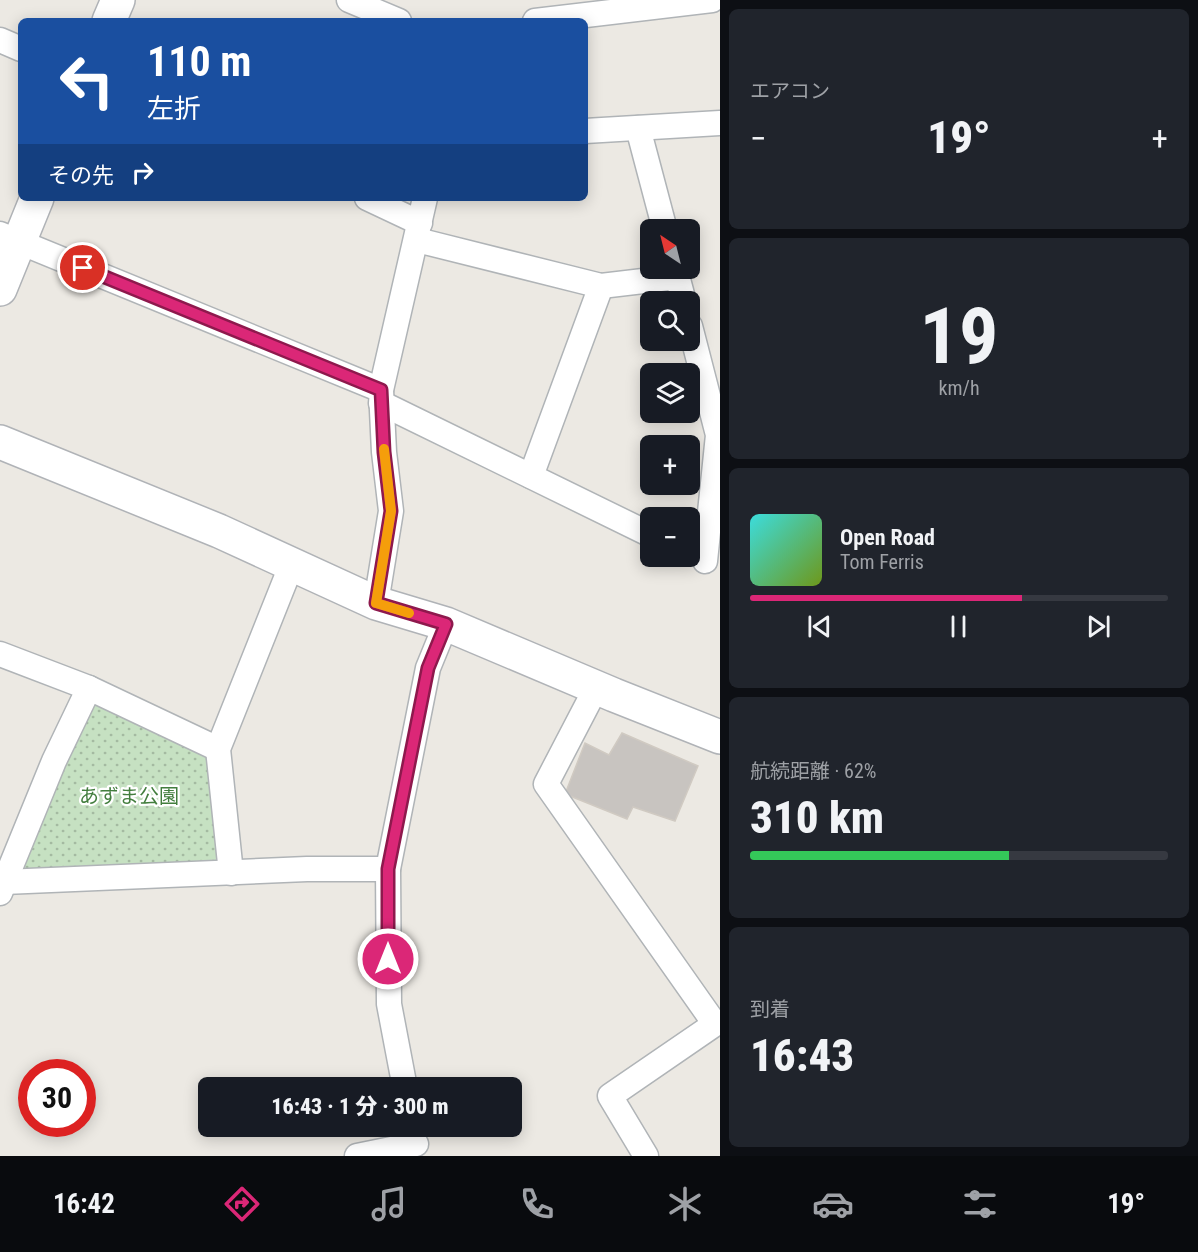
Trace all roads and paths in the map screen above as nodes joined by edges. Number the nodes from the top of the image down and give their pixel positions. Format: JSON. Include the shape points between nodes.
{"nodes":[{"id":1,"x":118,"y":0,"type":"edge"},
{"id":2,"x":349,"y":0,"type":"edge"},
{"id":3,"x":712,"y":0,"type":"edge"},
{"id":4,"x":110,"y":18,"type":"edge"},
{"id":5,"x":392,"y":18,"type":"edge"},
{"id":6,"x":560,"y":18,"type":"edge"},
{"id":7,"x":0,"y":40,"type":"edge"},
{"id":8,"x":18,"y":48,"type":"edge"},
{"id":9,"x":720,"y":123,"type":"edge"},
{"id":10,"x":638,"y":128,"type":"junction"},
{"id":11,"x":588,"y":132,"type":"edge"},
{"id":12,"x":35,"y":201,"type":"edge"},
{"id":13,"x":372,"y":201,"type":"edge"},
{"id":14,"x":424,"y":201,"type":"edge"},
{"id":15,"x":662,"y":219,"type":"edge"},
{"id":16,"x":418,"y":232,"type":"junction"},
{"id":17,"x":10,"y":238,"type":"edge"},
{"id":18,"x":641,"y":279,"type":"edge"},
{"id":19,"x":601,"y":286,"type":"junction"},
{"id":20,"x":0,"y":289,"type":"edge"},
{"id":21,"x":696,"y":351,"type":"edge"},
{"id":22,"x":381,"y":397,"type":"junction"},
{"id":23,"x":0,"y":442,"type":"edge"},
{"id":24,"x":531,"y":476,"type":"junction"},
{"id":25,"x":640,"y":530,"type":"edge"},
{"id":26,"x":705,"y":561,"type":"edge"},
{"id":27,"x":291,"y":566,"type":"junction"},
{"id":28,"x":376,"y":603,"type":"junction"},
{"id":29,"x":446,"y":624,"type":"junction"},
{"id":30,"x":0,"y":654,"type":"edge"},
{"id":31,"x":89,"y":688,"type":"junction"},
{"id":32,"x":596,"y":688,"type":"junction"},
{"id":33,"x":720,"y":737,"type":"edge"},
{"id":34,"x":218,"y":749,"type":"junction"},
{"id":35,"x":388,"y":869,"type":"junction"},
{"id":36,"x":231,"y":873,"type":"junction"},
{"id":37,"x":2,"y":888,"type":"edge"},
{"id":38,"x":717,"y":1022,"type":"edge"},
{"id":39,"x":403,"y":1077,"type":"edge"},
{"id":40,"x":415,"y":1142,"type":"edge"},
{"id":41,"x":357,"y":1156,"type":"edge"},
{"id":42,"x":646,"y":1156,"type":"edge"}],
"edges":[{"from":1,"to":4,"type":"street"},
{"from":2,"to":5,"type":"street"},
{"from":3,"to":6,"type":"street"},
{"from":7,"to":8,"type":"street"},
{"from":9,"to":10,"type":"street"},
{"from":10,"to":11,"type":"street"},
{"from":10,"to":15,"type":"street"},
{"from":12,"to":17,"type":"street"},
{"from":13,"to":16,"type":"street"},
{"from":14,"to":16,"type":"street"},
{"from":16,"to":19,"type":"street"},
{"from":16,"to":22,"type":"street"},
{"from":17,"to":20,"type":"street"},
{"from":17,"to":22,"type":"street"},
{"from":18,"to":19,"type":"street"},
{"from":19,"to":24,"type":"street"},
{"from":21,"to":26,"type":"street","via":[[718,435]]},
{"from":22,"to":24,"type":"street"},
{"from":22,"to":28,"type":"street","via":[[391,511]]},
{"from":23,"to":27,"type":"street","via":[[219,531]]},
{"from":24,"to":25,"type":"street"},
{"from":27,"to":28,"type":"street"},
{"from":27,"to":34,"type":"street"},
{"from":28,"to":29,"type":"street"},
{"from":29,"to":32,"type":"street"},
{"from":29,"to":35,"type":"street","via":[[428,668]]},
{"from":30,"to":31,"type":"street"},
{"from":31,"to":34,"type":"street"},
{"from":31,"to":37,"type":"street"},
{"from":32,"to":33,"type":"street"},
{"from":32,"to":38,"type":"street","via":[[546,784]]},
{"from":34,"to":36,"type":"street"},
{"from":35,"to":36,"type":"street"},
{"from":35,"to":39,"type":"street","via":[[389,1004]]},
{"from":36,"to":37,"type":"street"},
{"from":38,"to":42,"type":"street","via":[[610,1096]]},
{"from":40,"to":41,"type":"street"}]}
